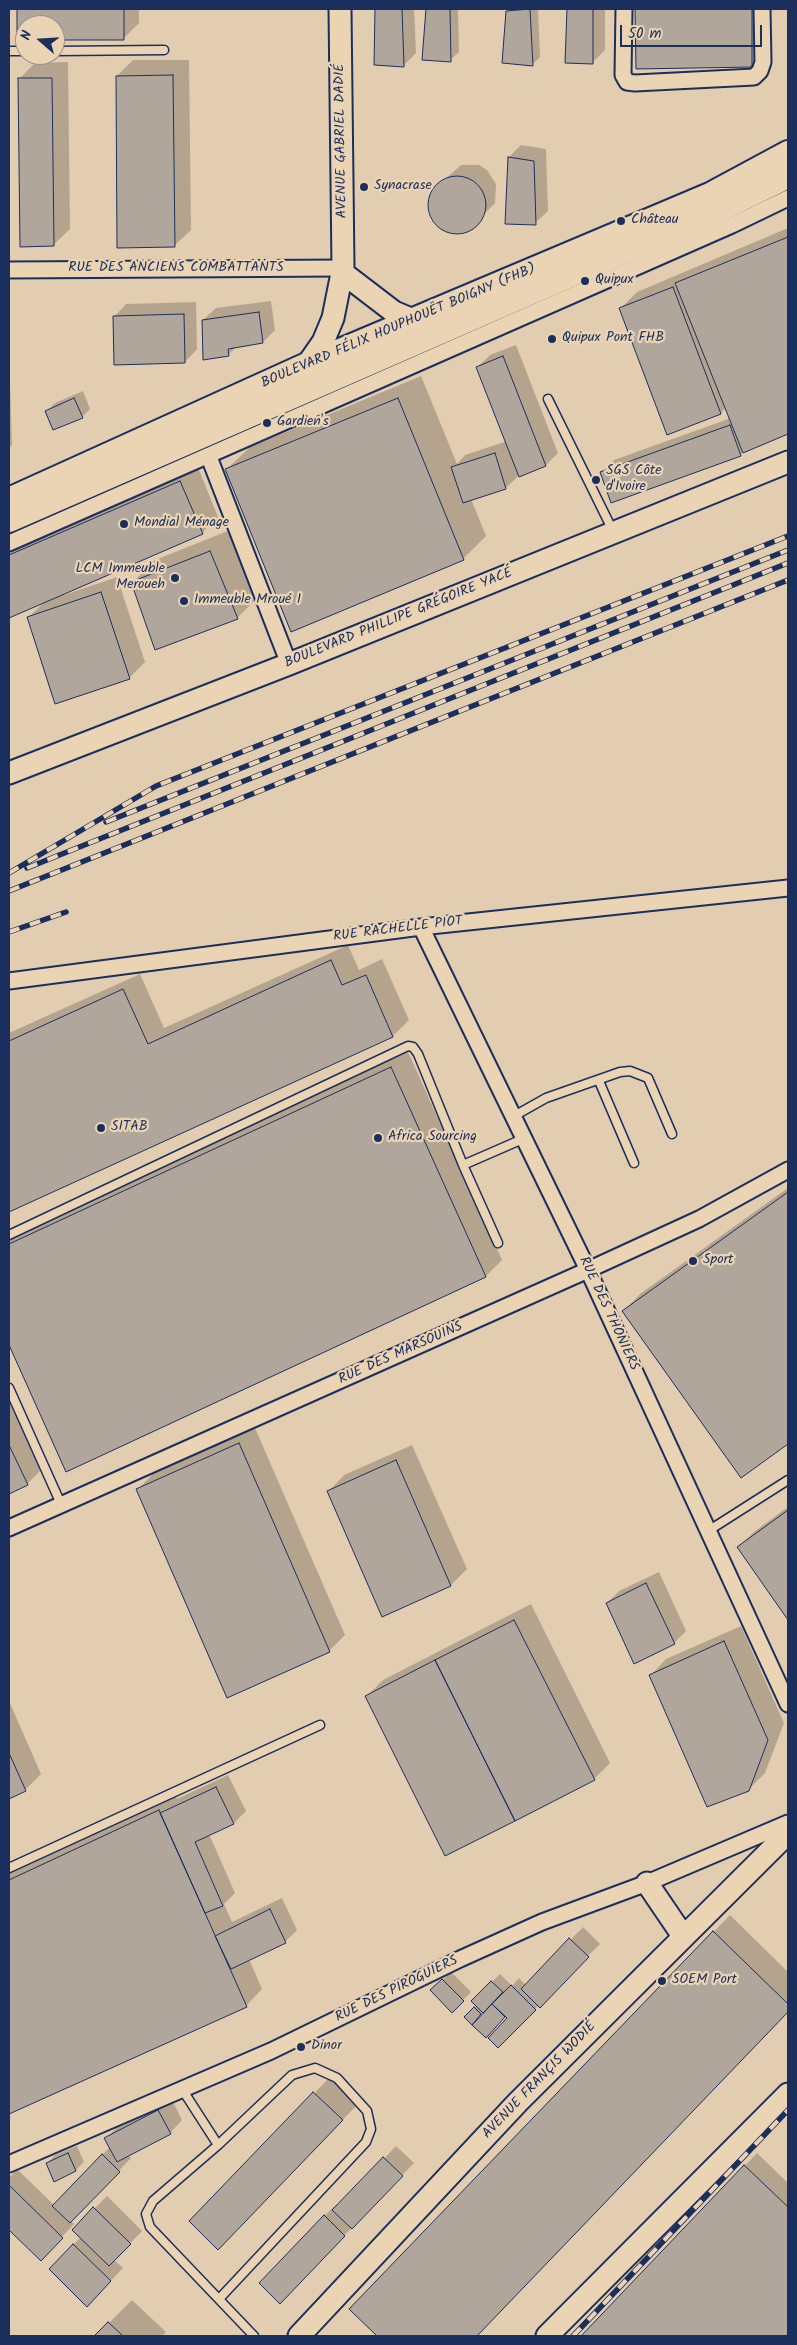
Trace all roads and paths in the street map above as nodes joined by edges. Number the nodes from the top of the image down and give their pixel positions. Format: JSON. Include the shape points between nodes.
{"nodes":[{"id":1,"x":340,"y":9,"type":"edge"},
{"id":2,"x":624,"y":9,"type":"edge"},
{"id":3,"x":762,"y":9,"type":"edge"},
{"id":4,"x":164,"y":50,"type":"dead end"},
{"id":5,"x":65,"y":51,"type":"edge"},
{"id":6,"x":788,"y":153,"type":"edge"},
{"id":7,"x":788,"y":176,"type":"edge"},
{"id":8,"x":788,"y":198,"type":"edge"},
{"id":9,"x":9,"y":270,"type":"edge"},
{"id":10,"x":343,"y":271,"type":"junction"},
{"id":11,"x":413,"y":320,"type":"junction"},
{"id":12,"x":307,"y":365,"type":"junction"},
{"id":13,"x":548,"y":399,"type":"dead end"},
{"id":14,"x":209,"y":457,"type":"junction"},
{"id":15,"x":788,"y":462,"type":"edge"},
{"id":16,"x":9,"y":500,"type":"edge"},
{"id":17,"x":9,"y":520,"type":"edge"},
{"id":18,"x":613,"y":533,"type":"junction"},
{"id":19,"x":9,"y":543,"type":"edge"},
{"id":20,"x":289,"y":664,"type":"junction"},
{"id":21,"x":9,"y":773,"type":"edge"},
{"id":22,"x":788,"y":888,"type":"edge"},
{"id":23,"x":421,"y":927,"type":"junction"},
{"id":24,"x":9,"y":981,"type":"edge"},
{"id":25,"x":599,"y":1081,"type":"junction"},
{"id":26,"x":514,"y":1116,"type":"junction"},
{"id":27,"x":672,"y":1134,"type":"dead end"},
{"id":28,"x":525,"y":1138,"type":"junction"},
{"id":29,"x":634,"y":1163,"type":"dead end"},
{"id":30,"x":463,"y":1165,"type":"junction"},
{"id":31,"x":788,"y":1170,"type":"edge"},
{"id":32,"x":9,"y":1235,"type":"edge"},
{"id":33,"x":498,"y":1243,"type":"dead end"},
{"id":34,"x":588,"y":1270,"type":"junction"},
{"id":35,"x":9,"y":1388,"type":"edge"},
{"id":36,"x":788,"y":1480,"type":"edge"},
{"id":37,"x":61,"y":1504,"type":"junction"},
{"id":38,"x":9,"y":1528,"type":"edge"},
{"id":39,"x":708,"y":1531,"type":"junction"},
{"id":40,"x":788,"y":1704,"type":"edge"},
{"id":41,"x":320,"y":1725,"type":"dead end"},
{"id":42,"x":788,"y":1824,"type":"edge"},
{"id":43,"x":788,"y":1833,"type":"edge"},
{"id":44,"x":9,"y":1868,"type":"edge"},
{"id":45,"x":646,"y":1883,"type":"junction"},
{"id":46,"x":683,"y":1936,"type":"junction"},
{"id":47,"x":182,"y":2089,"type":"junction"},
{"id":48,"x":788,"y":2094,"type":"edge"},
{"id":49,"x":218,"y":2145,"type":"junction"},
{"id":50,"x":9,"y":2164,"type":"edge"},
{"id":51,"x":219,"y":2299,"type":"junction"},
{"id":52,"x":254,"y":2336,"type":"edge"},
{"id":53,"x":299,"y":2336,"type":"edge"},
{"id":54,"x":547,"y":2336,"type":"edge"}],
"edges":[{"from":1,"to":10,"type":"street","name":"AVENUE GABRIEL DADIÉ"},
{"from":2,"to":3,"type":"street","via":[[623,75],[627,82],[635,83],[754,77],[760,72],[763,62]]},
{"from":4,"to":5,"type":"lane"},
{"from":6,"to":11,"type":"main road","name":"BOULEVARD FÉLIX HOUPHOUËT BOIGNY (FHB)","via":[[710,195]]},
{"from":7,"to":17,"type":"main road","name":"BOULEVARD FÉLIX HOUPHOUËT BOIGNY (FHB)","via":[[715,212]]},
{"from":8,"to":14,"type":"street","via":[[732,226]]},
{"from":9,"to":10,"type":"street","name":"RUE DES ANCIENS COMBATTANTS"},
{"from":10,"to":11,"type":"street","via":[[394,312]]},
{"from":10,"to":12,"type":"street","name":"AVENUE GABRIEL DADIÉ","via":[[333,318],[323,342]]},
{"from":11,"to":12,"type":"main road","name":"BOULEVARD FÉLIX HOUPHOUËT BOIGNY (FHB)"},
{"from":12,"to":16,"type":"main road","name":"BOULEVARD FÉLIX HOUPHOUËT BOIGNY (FHB)"},
{"from":13,"to":18,"type":"lane"},
{"from":14,"to":19,"type":"street"},
{"from":14,"to":20,"type":"street"},
{"from":15,"to":18,"type":"street","name":"BOULEVARD PHILLIPE GRÉGOIRE YACÉ"},
{"from":18,"to":20,"type":"street","name":"BOULEVARD PHILLIPE GRÉGOIRE YACÉ"},
{"from":20,"to":21,"type":"street","name":"BOULEVARD PHILLIPE GRÉGOIRE YACÉ"},
{"from":22,"to":23,"type":"street","name":"RUE RACHELLE PIOT"},
{"from":23,"to":24,"type":"street","name":"RUE RACHELLE PIOT"},
{"from":23,"to":26,"type":"street","name":"RUE DES THONIERS"},
{"from":25,"to":26,"type":"lane","via":[[546,1098]]},
{"from":25,"to":27,"type":"lane","via":[[630,1071],[648,1078]]},
{"from":25,"to":29,"type":"lane"},
{"from":26,"to":28,"type":"street","name":"RUE DES THONIERS"},
{"from":28,"to":30,"type":"lane"},
{"from":28,"to":34,"type":"street","name":"RUE DES THONIERS"},
{"from":30,"to":32,"type":"lane","via":[[418,1054],[408,1046]]},
{"from":30,"to":33,"type":"lane"},
{"from":31,"to":34,"type":"street","name":"RUE DES MARSOUINS","via":[[699,1219]]},
{"from":34,"to":37,"type":"street","name":"RUE DES MARSOUINS"},
{"from":34,"to":39,"type":"street","name":"RUE DES THONIERS"},
{"from":35,"to":37,"type":"lane"},
{"from":36,"to":39,"type":"lane"},
{"from":37,"to":38,"type":"street","name":"RUE DES MARSOUINS"},
{"from":39,"to":40,"type":"street","name":"RUE DES THONIERS"},
{"from":41,"to":44,"type":"lane"},
{"from":42,"to":45,"type":"street","name":"RUE DES PIROGUIERS"},
{"from":43,"to":46,"type":"street","name":"AVENUE FRANÇIS WODIÉ"},
{"from":45,"to":46,"type":"street"},
{"from":45,"to":47,"type":"street","name":"RUE DES PIROGUIERS","via":[[505,1938],[271,2051]]},
{"from":46,"to":53,"type":"street","name":"AVENUE FRANÇIS WODIÉ","via":[[518,2102]]},
{"from":47,"to":49,"type":"lane"},
{"from":47,"to":50,"type":"street","name":"RUE DES PIROGUIERS"},
{"from":48,"to":54,"type":"street"},
{"from":49,"to":51,"type":"lane","via":[[153,2201],[146,2214],[150,2227]]},
{"from":49,"to":51,"type":"lane","via":[[292,2076],[316,2068],[336,2078],[367,2111],[371,2129],[366,2142]]},
{"from":51,"to":52,"type":"lane"}]}
